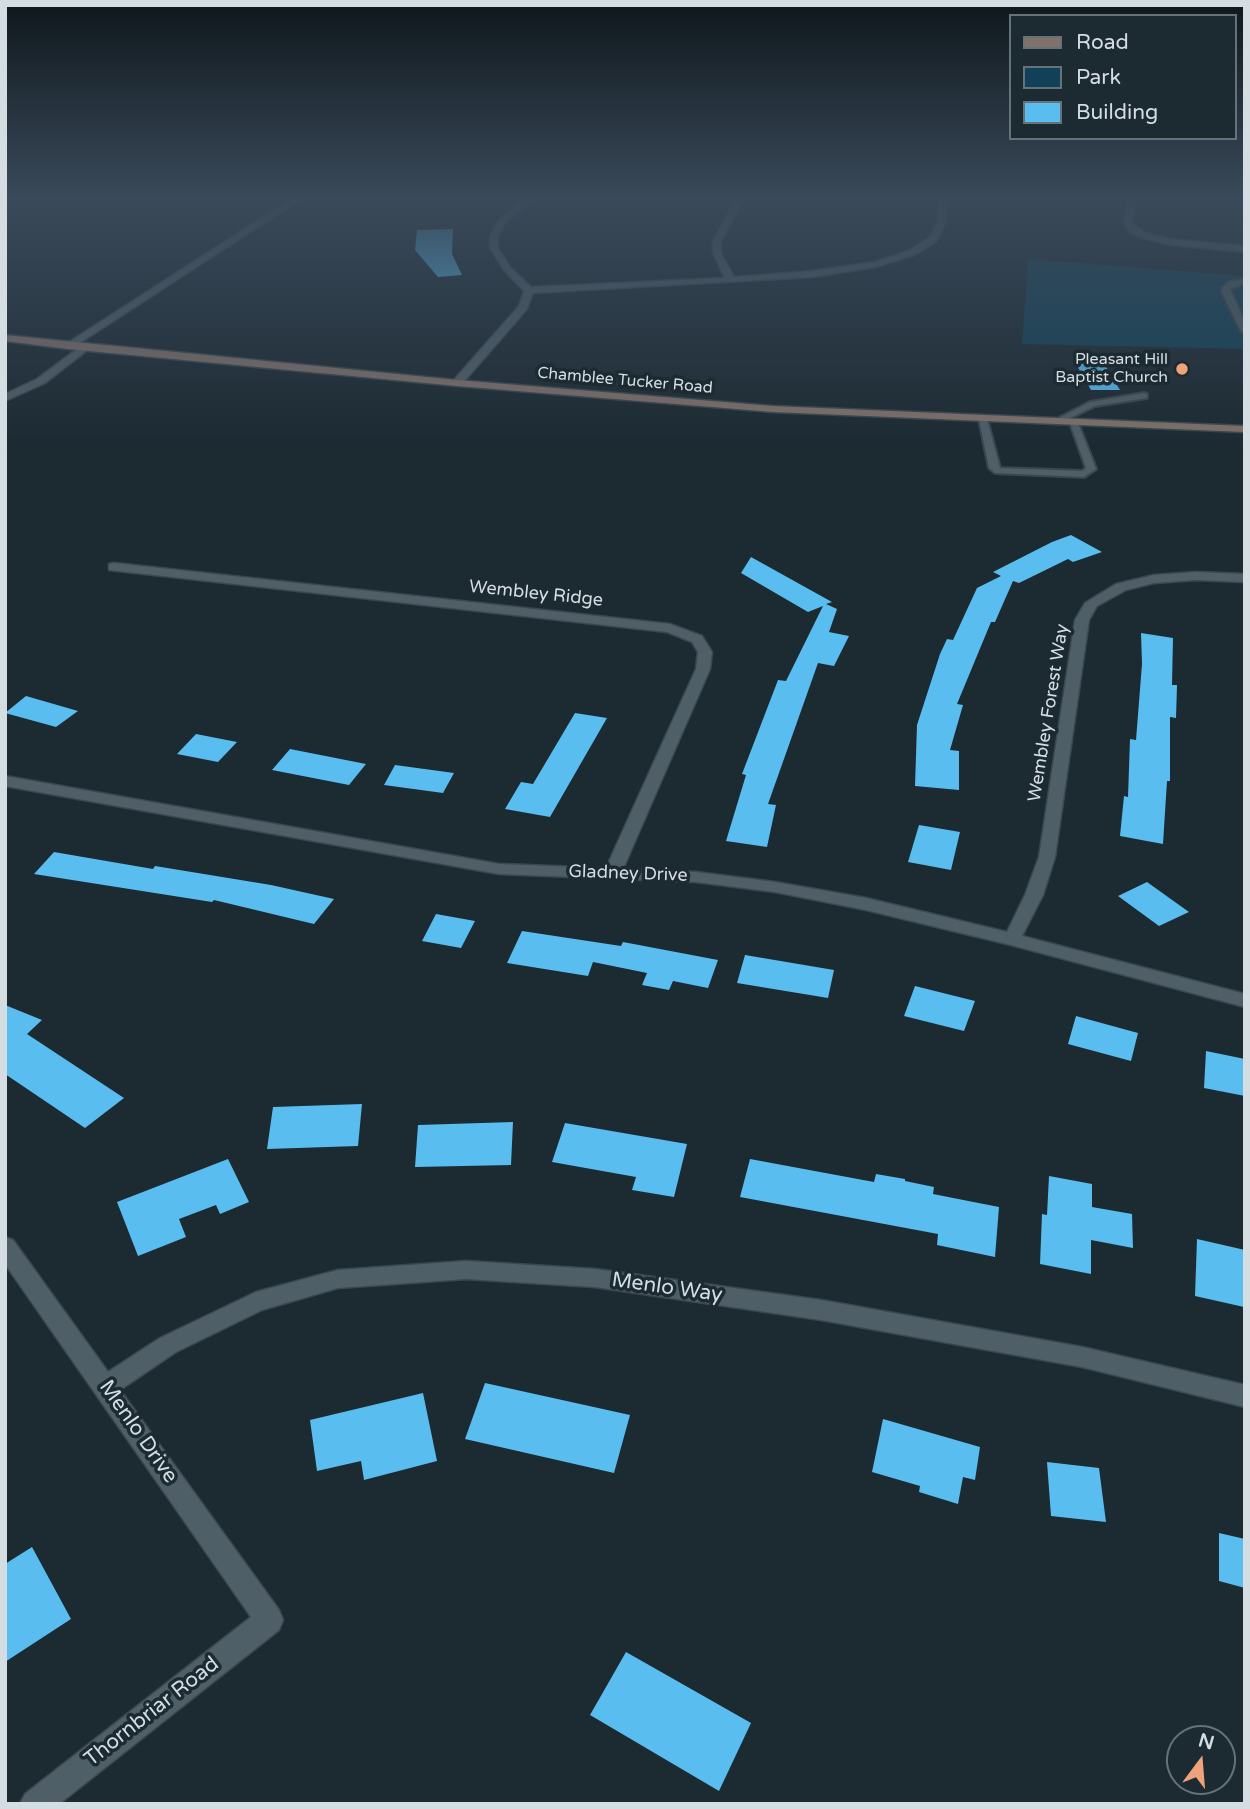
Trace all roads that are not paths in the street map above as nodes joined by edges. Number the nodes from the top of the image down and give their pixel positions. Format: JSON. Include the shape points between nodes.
{"nodes":[{"id":1,"x":169,"y":281,"type":"edge"},
{"id":2,"x":521,"y":281,"type":"edge"},
{"id":3,"x":699,"y":281,"type":"edge"},
{"id":4,"x":1244,"y":281,"type":"edge"},
{"id":5,"x":529,"y":289,"type":"junction"},
{"id":6,"x":1240,"y":312,"type":"edge"},
{"id":7,"x":1245,"y":331,"type":"edge"},
{"id":8,"x":5,"y":338,"type":"edge"},
{"id":9,"x":68,"y":346,"type":"junction"},
{"id":10,"x":85,"y":348,"type":"junction"},
{"id":11,"x":457,"y":383,"type":"junction"},
{"id":12,"x":1144,"y":397,"type":"dead end"},
{"id":13,"x":5,"y":398,"type":"edge"},
{"id":14,"x":983,"y":419,"type":"junction"},
{"id":15,"x":1055,"y":422,"type":"junction"},
{"id":16,"x":1074,"y":423,"type":"junction"},
{"id":17,"x":1245,"y":429,"type":"edge"},
{"id":18,"x":114,"y":567,"type":"dead end"},
{"id":19,"x":1245,"y":578,"type":"edge"},
{"id":20,"x":5,"y":780,"type":"edge"},
{"id":21,"x":612,"y":874,"type":"junction"},
{"id":22,"x":1012,"y":939,"type":"junction"},
{"id":23,"x":1245,"y":1001,"type":"edge"},
{"id":24,"x":5,"y":1246,"type":"edge"},
{"id":25,"x":106,"y":1386,"type":"junction"},
{"id":26,"x":1245,"y":1396,"type":"edge"},
{"id":27,"x":270,"y":1620,"type":"joint"},
{"id":28,"x":35,"y":1804,"type":"edge"}],
"edges":[{"from":1,"to":9,"type":"street"},
{"from":2,"to":5,"type":"street"},
{"from":3,"to":5,"type":"street"},
{"from":4,"to":6,"type":"lane","via":[[1226,288]]},
{"from":5,"to":11,"type":"street","via":[[524,307]]},
{"from":6,"to":7,"type":"lane"},
{"from":8,"to":9,"type":"main road","name":"Chamblee Tucker Road"},
{"from":9,"to":10,"type":"main road","name":"Chamblee Tucker Road"},
{"from":10,"to":11,"type":"main road","name":"Chamblee Tucker Road"},
{"from":10,"to":13,"type":"street","via":[[41,381]]},
{"from":11,"to":14,"type":"main road","name":"Chamblee Tucker Road","via":[[773,409]]},
{"from":12,"to":15,"type":"lane","via":[[1093,404]]},
{"from":14,"to":15,"type":"main road","name":"Chamblee Tucker Road"},
{"from":14,"to":16,"type":"lane","via":[[998,471],[1084,474],[1091,469]]},
{"from":15,"to":16,"type":"main road","name":"Chamblee Tucker Road"},
{"from":16,"to":17,"type":"main road","name":"Chamblee Tucker Road"},
{"from":18,"to":21,"type":"street","name":"Wembley Ridge","via":[[670,628],[697,639],[705,652],[704,669]]},
{"from":19,"to":22,"type":"street","name":"Wembley Forest Way","via":[[1154,579],[1121,587],[1092,603],[1082,620],[1047,856]]},
{"from":20,"to":21,"type":"street","name":"Gladney Drive","via":[[450,862]]},
{"from":21,"to":22,"type":"street","name":"Gladney Drive","via":[[696,877],[775,887]]},
{"from":22,"to":23,"type":"street","name":"Gladney Drive"},
{"from":24,"to":25,"type":"street","name":"Menlo Drive"},
{"from":25,"to":26,"type":"street","name":"Menlo Way","via":[[168,1345],[256,1302],[338,1279],[466,1270],[594,1279],[821,1310],[1082,1357]]},
{"from":25,"to":27,"type":"street","name":"Menlo Drive"},
{"from":27,"to":28,"type":"street","name":"Thornbriar Road"}]}
